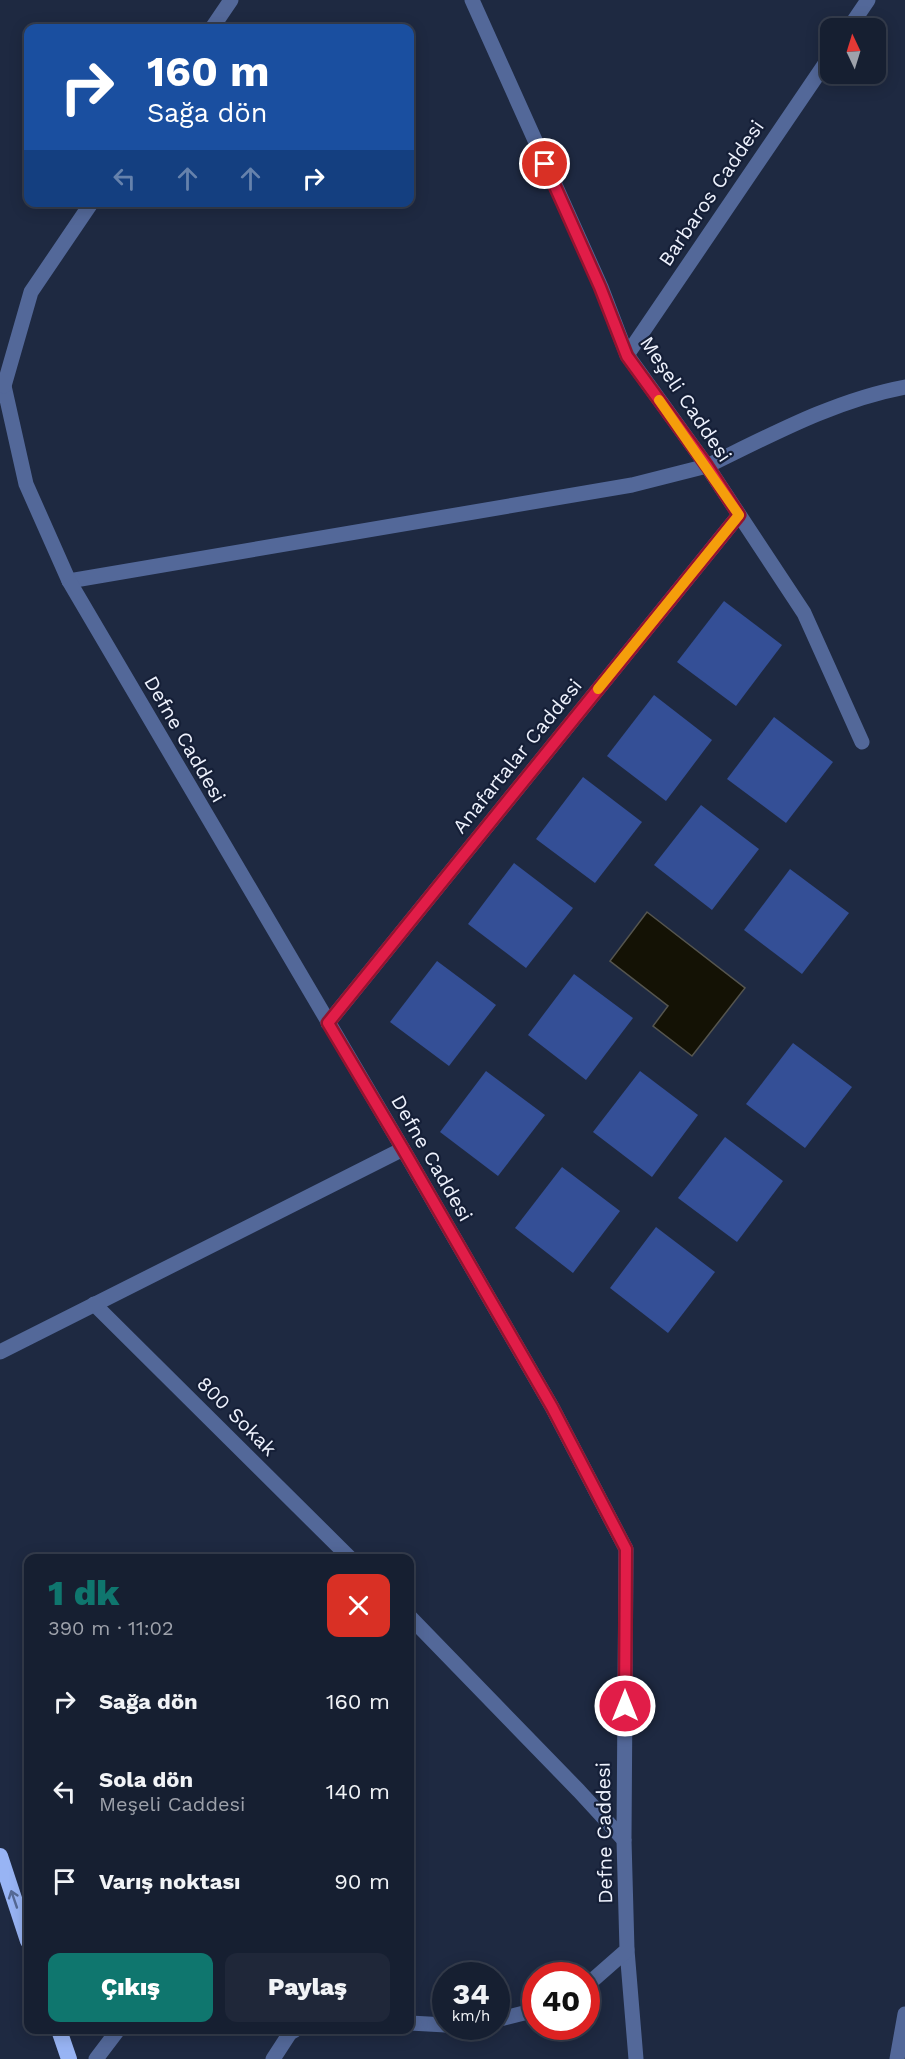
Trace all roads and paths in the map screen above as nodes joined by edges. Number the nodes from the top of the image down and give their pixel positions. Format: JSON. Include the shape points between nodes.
{"nodes":[{"id":1,"x":231,"y":0,"type":"edge"},
{"id":2,"x":472,"y":0,"type":"edge"},
{"id":3,"x":868,"y":0,"type":"edge"},
{"id":4,"x":856,"y":18,"type":"edge"},
{"id":5,"x":215,"y":24,"type":"edge"},
{"id":6,"x":820,"y":71,"type":"edge"},
{"id":7,"x":89,"y":207,"type":"edge"},
{"id":8,"x":627,"y":356,"type":"junction"},
{"id":9,"x":2,"y":386,"type":"edge"},
{"id":10,"x":905,"y":387,"type":"edge"},
{"id":11,"x":707,"y":466,"type":"junction"},
{"id":12,"x":739,"y":515,"type":"junction"},
{"id":13,"x":69,"y":581,"type":"junction"},
{"id":14,"x":862,"y":742,"type":"dead end"},
{"id":15,"x":328,"y":1023,"type":"junction"},
{"id":16,"x":403,"y":1149,"type":"junction"},
{"id":17,"x":94,"y":1304,"type":"junction"},
{"id":18,"x":0,"y":1352,"type":"edge"},
{"id":19,"x":346,"y":1554,"type":"edge"},
{"id":20,"x":414,"y":1621,"type":"edge"},
{"id":21,"x":624,"y":1840,"type":"junction"},
{"id":22,"x":0,"y":1856,"type":"edge"},
{"id":23,"x":24,"y":1929,"type":"edge"},
{"id":24,"x":627,"y":1950,"type":"junction"},
{"id":25,"x":600,"y":1974,"type":"edge"},
{"id":26,"x":905,"y":2014,"type":"edge"},
{"id":27,"x":414,"y":2023,"type":"edge"},
{"id":28,"x":432,"y":2024,"type":"edge"},
{"id":29,"x":60,"y":2034,"type":"edge"},
{"id":30,"x":115,"y":2034,"type":"edge"},
{"id":31,"x":289,"y":2034,"type":"edge"},
{"id":32,"x":69,"y":2059,"type":"edge"},
{"id":33,"x":96,"y":2059,"type":"edge"},
{"id":34,"x":273,"y":2059,"type":"edge"},
{"id":35,"x":636,"y":2059,"type":"edge"},
{"id":36,"x":897,"y":2059,"type":"edge"}],
"edges":[{"from":1,"to":5,"type":"street"},
{"from":2,"to":8,"type":"street","name":"Meşeli Caddesi"},
{"from":3,"to":4,"type":"street"},
{"from":6,"to":8,"type":"street","name":"Barbaros Caddesi"},
{"from":7,"to":9,"type":"street","via":[[31,291]]},
{"from":8,"to":11,"type":"street","name":"Meşeli Caddesi"},
{"from":9,"to":13,"type":"street","name":"Defne Caddesi","via":[[26,484]]},
{"from":10,"to":11,"type":"street","via":[[810,416]]},
{"from":11,"to":12,"type":"street","name":"Meşeli Caddesi"},
{"from":11,"to":13,"type":"street","via":[[632,485]]},
{"from":12,"to":14,"type":"street","name":"Meşeli Caddesi","via":[[804,613]]},
{"from":12,"to":15,"type":"street","name":"Anafartalar Caddesi"},
{"from":13,"to":15,"type":"street","name":"Defne Caddesi"},
{"from":15,"to":16,"type":"street","name":"Defne Caddesi"},
{"from":16,"to":17,"type":"street"},
{"from":16,"to":21,"type":"street","name":"Defne Caddesi","via":[[552,1407],[626,1549]]},
{"from":17,"to":18,"type":"street"},
{"from":17,"to":19,"type":"street","name":"800 Sokak"},
{"from":20,"to":21,"type":"street"},
{"from":21,"to":24,"type":"street","name":"Defne Caddesi"},
{"from":23,"to":22,"type":"highway","one_way":true},
{"from":24,"to":25,"type":"street"},
{"from":24,"to":35,"type":"street","name":"Defne Caddesi"},
{"from":26,"to":36,"type":"street"},
{"from":27,"to":28,"type":"street"},
{"from":29,"to":32,"type":"highway"},
{"from":30,"to":33,"type":"street"},
{"from":31,"to":34,"type":"street"}]}
